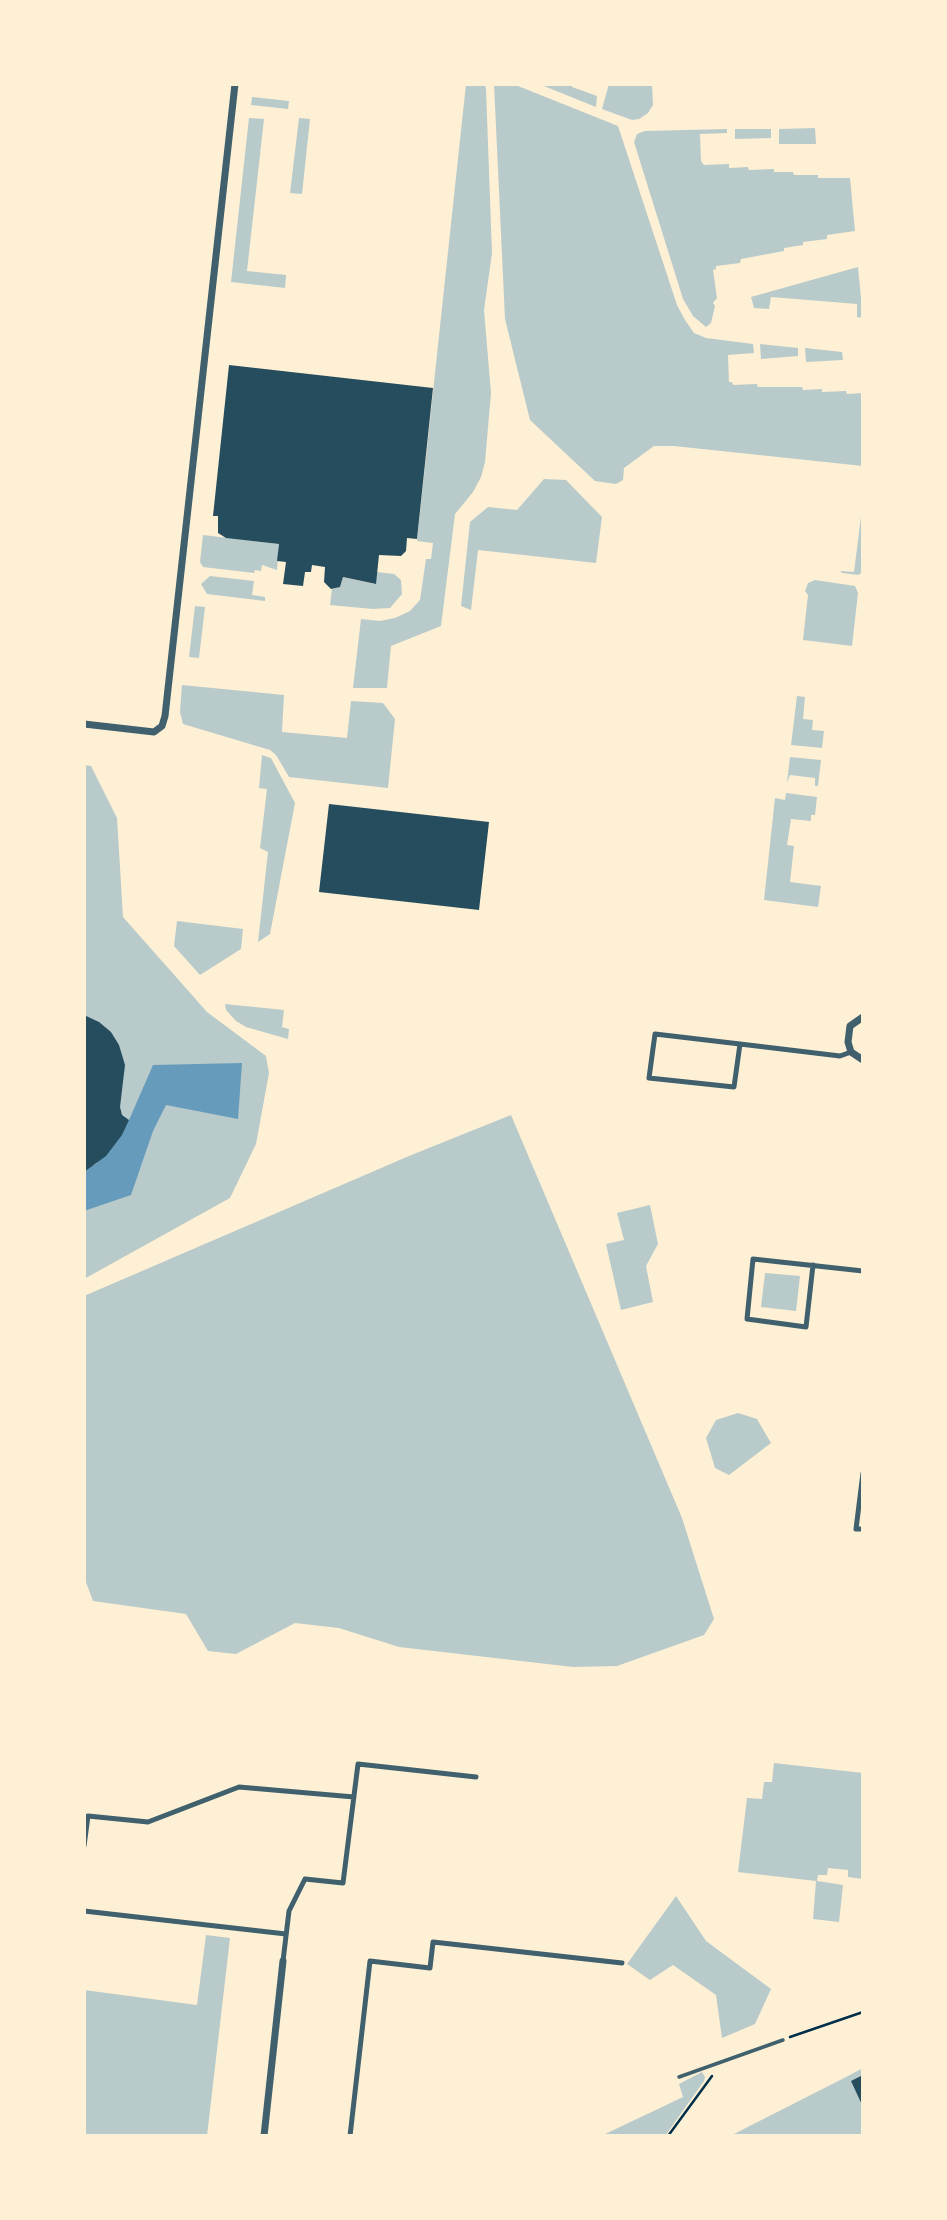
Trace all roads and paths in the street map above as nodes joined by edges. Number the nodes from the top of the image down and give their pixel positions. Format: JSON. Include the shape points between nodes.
{"nodes":[{"id":1,"x":235,"y":84,"type":"edge"},
{"id":2,"x":84,"y":724,"type":"edge"},
{"id":3,"x":863,"y":1017,"type":"edge"},
{"id":4,"x":740,"y":1044,"type":"junction"},
{"id":5,"x":851,"y":1052,"type":"junction"},
{"id":6,"x":863,"y":1060,"type":"edge"},
{"id":7,"x":813,"y":1265,"type":"junction"},
{"id":8,"x":863,"y":1271,"type":"edge"},
{"id":9,"x":863,"y":1473,"type":"edge"},
{"id":10,"x":863,"y":1529,"type":"edge"},
{"id":11,"x":476,"y":1777,"type":"dead end"},
{"id":12,"x":354,"y":1797,"type":"junction"},
{"id":13,"x":84,"y":1846,"type":"edge"},
{"id":14,"x":84,"y":1911,"type":"edge"},
{"id":15,"x":286,"y":1934,"type":"junction"},
{"id":16,"x":283,"y":1961,"type":"joint"},
{"id":17,"x":622,"y":1963,"type":"dead end"},
{"id":18,"x":863,"y":2012,"type":"edge"},
{"id":19,"x":783,"y":2040,"type":"joint"},
{"id":20,"x":724,"y":2059,"type":"junction"},
{"id":21,"x":678,"y":2077,"type":"dead end"},
{"id":22,"x":264,"y":2136,"type":"edge"},
{"id":23,"x":350,"y":2136,"type":"edge"},
{"id":24,"x":668,"y":2136,"type":"edge"}],
"edges":[{"from":1,"to":2,"type":"street","via":[[162,726],[154,732]]},
{"from":3,"to":5,"type":"street","via":[[850,1026]]},
{"from":4,"to":4,"type":"street","via":[[734,1087],[649,1078],[655,1034]]},
{"from":4,"to":5,"type":"street","via":[[840,1056]]},
{"from":5,"to":6,"type":"street"},
{"from":7,"to":7,"type":"street","via":[[753,1259],[747,1320],[806,1327]]},
{"from":7,"to":8,"type":"street"},
{"from":9,"to":10,"type":"street","via":[[856,1529]]},
{"from":11,"to":12,"type":"street","via":[[358,1764]]},
{"from":12,"to":13,"type":"street","via":[[239,1787],[148,1822],[88,1815]]},
{"from":12,"to":15,"type":"street","via":[[343,1883],[305,1879],[289,1911]]},
{"from":14,"to":15,"type":"street"},
{"from":15,"to":16,"type":"street"},
{"from":16,"to":22,"type":"street"},
{"from":17,"to":23,"type":"street","via":[[433,1942],[430,1968],[370,1961]]},
{"from":18,"to":19,"type":"path"},
{"from":19,"to":20,"type":"lane"},
{"from":20,"to":21,"type":"lane"},
{"from":20,"to":24,"type":"path"}]}
